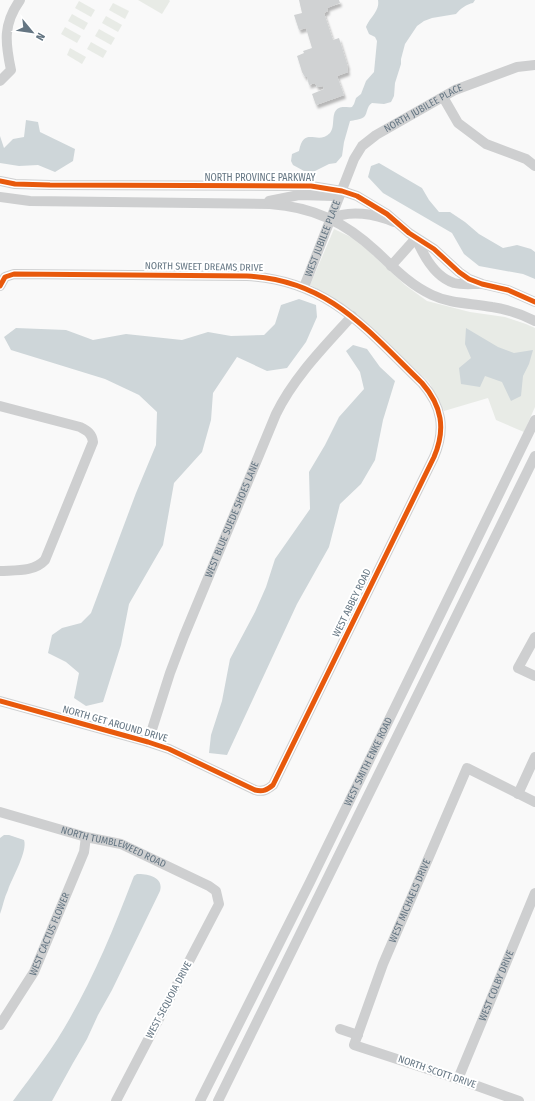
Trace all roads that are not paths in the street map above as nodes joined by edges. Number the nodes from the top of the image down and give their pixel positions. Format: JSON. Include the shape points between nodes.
{"nodes":[{"id":1,"x":20,"y":0,"type":"edge"},
{"id":2,"x":535,"y":65,"type":"edge"},
{"id":3,"x":0,"y":81,"type":"edge"},
{"id":4,"x":443,"y":97,"type":"junction"},
{"id":5,"x":535,"y":166,"type":"edge"},
{"id":6,"x":0,"y":181,"type":"edge"},
{"id":7,"x":342,"y":191,"type":"junction"},
{"id":8,"x":0,"y":197,"type":"edge"},
{"id":9,"x":256,"y":204,"type":"junction"},
{"id":10,"x":331,"y":219,"type":"junction"},
{"id":11,"x":401,"y":226,"type":"junction"},
{"id":12,"x":416,"y":238,"type":"junction"},
{"id":13,"x":391,"y":266,"type":"junction"},
{"id":14,"x":482,"y":284,"type":"junction"},
{"id":15,"x":0,"y":286,"type":"edge"},
{"id":16,"x":304,"y":287,"type":"junction"},
{"id":17,"x":535,"y":302,"type":"edge"},
{"id":18,"x":352,"y":316,"type":"junction"},
{"id":19,"x":535,"y":321,"type":"edge"},
{"id":20,"x":0,"y":406,"type":"edge"},
{"id":21,"x":440,"y":418,"type":"joint"},
{"id":22,"x":535,"y":420,"type":"edge"},
{"id":23,"x":535,"y":456,"type":"edge"},
{"id":24,"x":0,"y":571,"type":"edge"},
{"id":25,"x":535,"y":637,"type":"edge"},
{"id":26,"x":535,"y":676,"type":"edge"},
{"id":27,"x":0,"y":701,"type":"edge"},
{"id":28,"x":148,"y":742,"type":"junction"},
{"id":29,"x":535,"y":756,"type":"edge"},
{"id":30,"x":265,"y":791,"type":"joint"},
{"id":31,"x":518,"y":794,"type":"junction"},
{"id":32,"x":535,"y":802,"type":"edge"},
{"id":33,"x":0,"y":812,"type":"edge"},
{"id":34,"x":86,"y":837,"type":"junction"},
{"id":35,"x":535,"y":893,"type":"edge"},
{"id":36,"x":217,"y":898,"type":"joint"},
{"id":37,"x":0,"y":1025,"type":"edge"},
{"id":38,"x":340,"y":1028,"type":"dead end"},
{"id":39,"x":356,"y":1040,"type":"junction"},
{"id":40,"x":458,"y":1079,"type":"junction"},
{"id":41,"x":116,"y":1101,"type":"edge"},
{"id":42,"x":200,"y":1101,"type":"edge"},
{"id":43,"x":218,"y":1101,"type":"edge"},
{"id":44,"x":519,"y":1101,"type":"edge"}],
"edges":[{"from":1,"to":3,"type":"street","via":[[8,22],[6,35],[11,70]]},
{"from":2,"to":4,"type":"street","name":"NORTH JUBILEE PLACE","via":[[517,67]]},
{"from":4,"to":5,"type":"street","via":[[458,123],[486,144],[526,159]]},
{"from":4,"to":7,"type":"street","name":"NORTH JUBILEE PLACE","via":[[376,135],[362,146],[354,159]]},
{"from":6,"to":7,"type":"street","name":"NORTH PROVINCE PARKWAY","via":[[32,185],[311,186]]},
{"from":7,"to":9,"type":"street","via":[[333,196],[299,195]]},
{"from":7,"to":10,"type":"street","name":"WEST JUBILEE PLACE"},
{"from":7,"to":11,"type":"street","name":"NORTH PROVINCE PARKWAY","via":[[374,205]]},
{"from":8,"to":9,"type":"street","via":[[30,202]]},
{"from":9,"to":10,"type":"street","via":[[286,205]]},
{"from":10,"to":11,"type":"street","via":[[344,214],[366,215],[389,220]]},
{"from":10,"to":13,"type":"street","via":[[366,242]]},
{"from":10,"to":16,"type":"street","name":"WEST JUBILEE PLACE"},
{"from":11,"to":12,"type":"street","name":"NORTH PROVINCE PARKWAY"},
{"from":12,"to":13,"type":"street"},
{"from":12,"to":14,"type":"street","name":"NORTH PROVINCE PARKWAY","via":[[434,249],[469,279]]},
{"from":12,"to":14,"type":"street","via":[[430,264],[443,277],[453,283]]},
{"from":13,"to":19,"type":"street","via":[[432,295],[459,303],[515,312]]},
{"from":14,"to":17,"type":"street","name":"NORTH PROVINCE PARKWAY","via":[[508,290]]},
{"from":15,"to":16,"type":"street","name":"NORTH SWEET DREAMS DRIVE","via":[[5,277],[14,274],[247,276],[265,277]]},
{"from":16,"to":18,"type":"street","name":"NORTH SWEET DREAMS DRIVE"},
{"from":18,"to":21,"type":"street","name":"NORTH SWEET DREAMS DRIVE","via":[[431,393]]},
{"from":18,"to":28,"type":"street","name":"WEST BLUE SUEDE SHOES LANE","via":[[284,397],[184,636]]},
{"from":20,"to":24,"type":"street","via":[[80,427],[92,435],[93,442],[45,560],[34,568]]},
{"from":21,"to":30,"type":"street","name":"WEST ABBEY ROAD","via":[[439,444],[434,457],[273,785]]},
{"from":22,"to":42,"type":"street","name":"WEST SMITH ENKE ROAD","via":[[304,895]]},
{"from":23,"to":43,"type":"street","name":"WEST SMITH ENKE ROAD"},
{"from":25,"to":26,"type":"street","via":[[518,668]]},
{"from":27,"to":28,"type":"street","name":"NORTH GET AROUND DRIVE"},
{"from":28,"to":30,"type":"street","name":"NORTH GET AROUND DRIVE","via":[[189,758],[255,790]]},
{"from":29,"to":31,"type":"street"},
{"from":31,"to":32,"type":"street"},
{"from":31,"to":39,"type":"street","name":"WEST MICHAELS DRIVE","via":[[467,768],[383,964]]},
{"from":33,"to":34,"type":"street","name":"NORTH TUMBLEWEED ROAD"},
{"from":34,"to":36,"type":"street","name":"NORTH TUMBLEWEED ROAD","via":[[121,844],[209,886],[216,891]]},
{"from":34,"to":37,"type":"street","name":"WEST CACTUS FLOWER","via":[[84,852],[34,972]]},
{"from":35,"to":40,"type":"street","name":"WEST COLBY DRIVE"},
{"from":36,"to":41,"type":"street","name":"WEST SEQUOIA DRIVE","via":[[219,904]]},
{"from":38,"to":39,"type":"street"},
{"from":39,"to":40,"type":"street","name":"NORTH SCOTT DRIVE"},
{"from":40,"to":44,"type":"street","name":"NORTH SCOTT DRIVE"}]}
